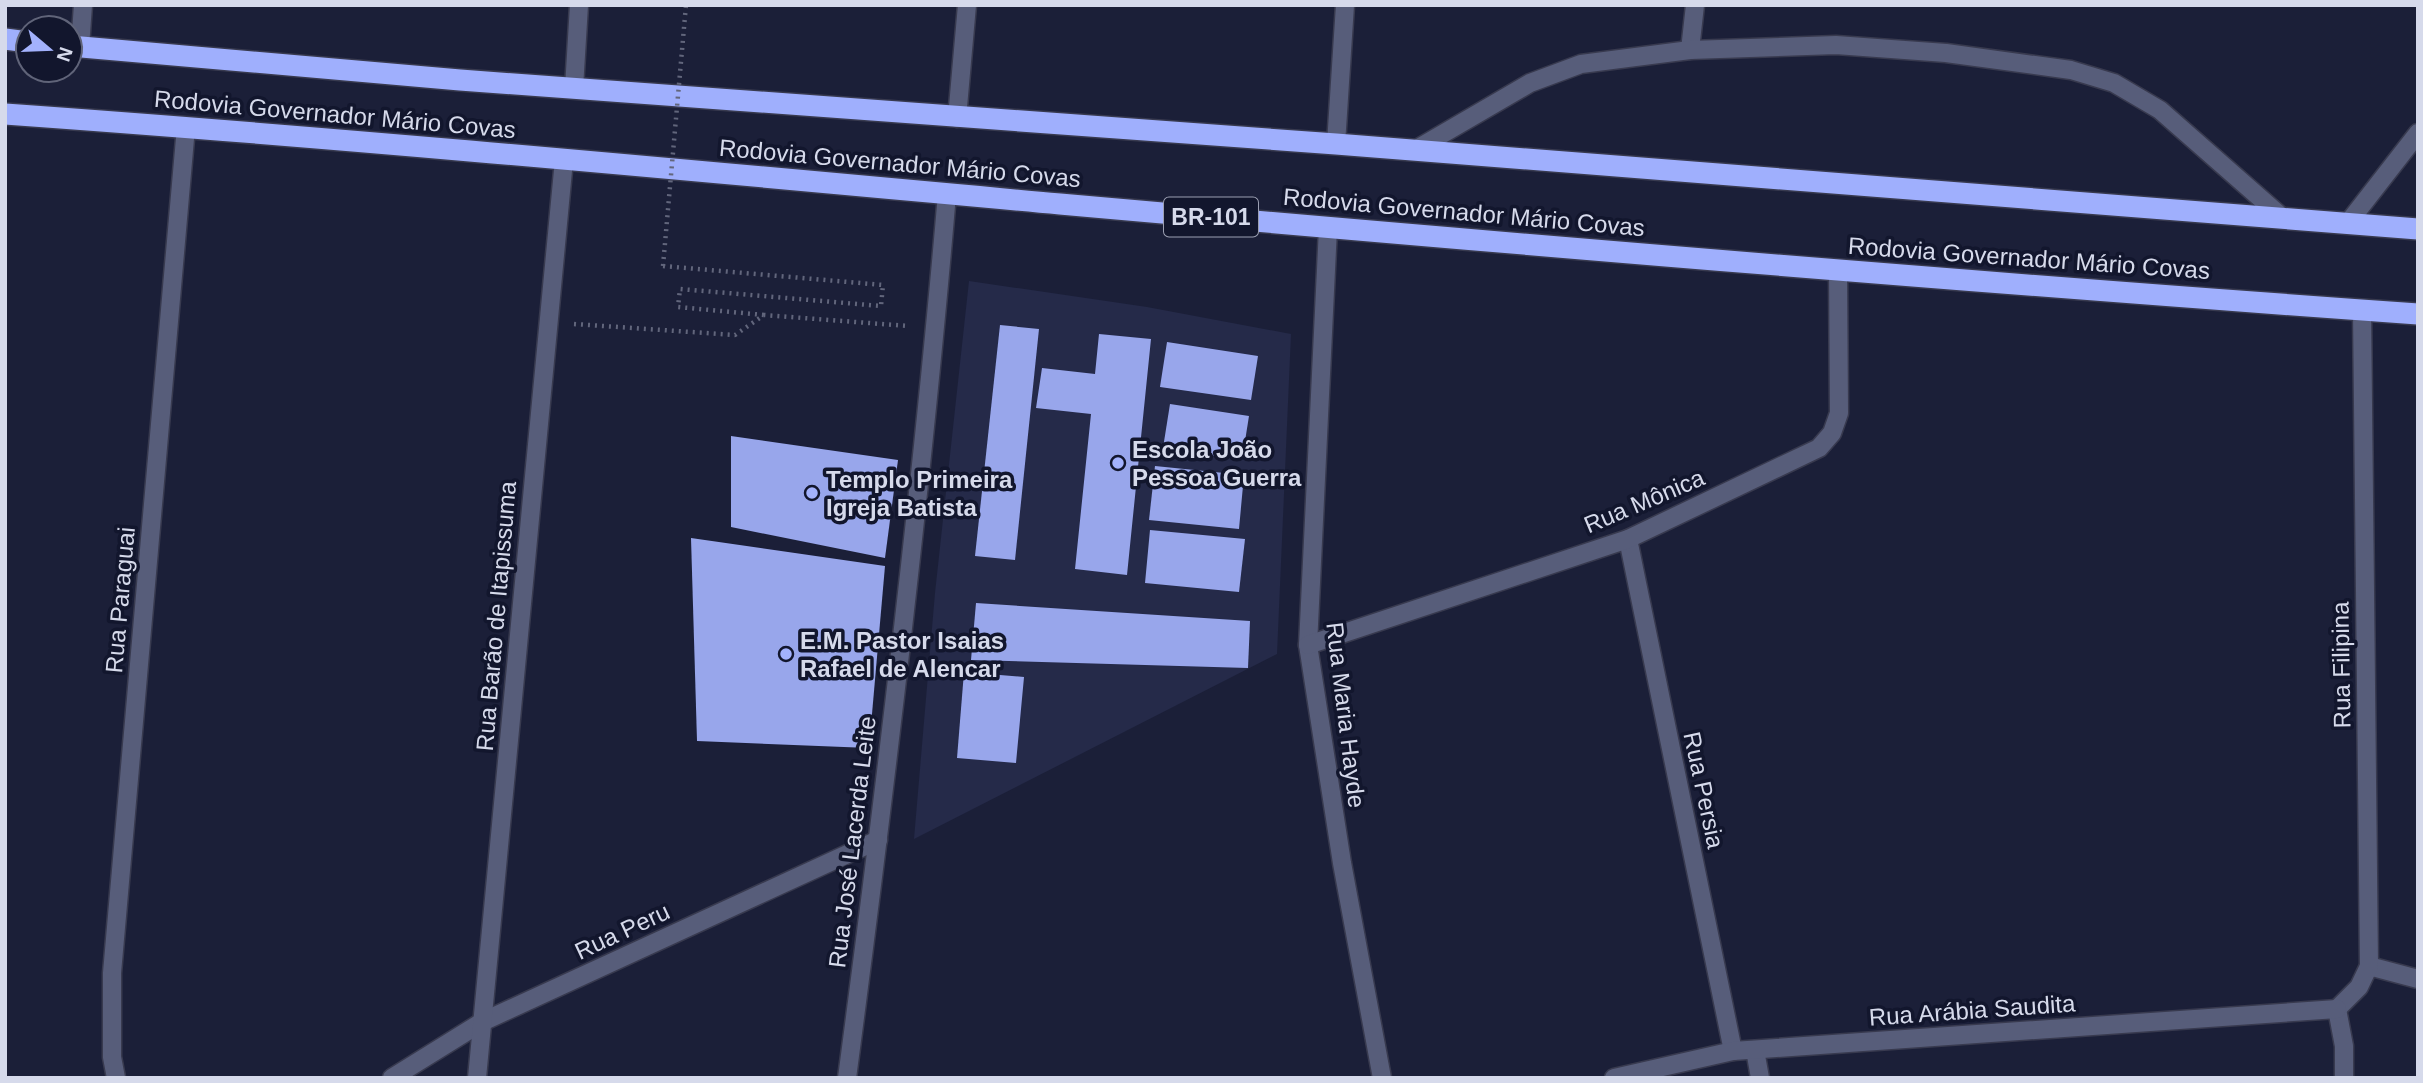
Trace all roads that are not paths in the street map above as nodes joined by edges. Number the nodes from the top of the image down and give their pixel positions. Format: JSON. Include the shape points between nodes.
{"nodes":[{"id":1,"x":579,"y":5,"type":"edge"},
{"id":2,"x":967,"y":5,"type":"edge"},
{"id":3,"x":1345,"y":5,"type":"edge"},
{"id":4,"x":1695,"y":5,"type":"edge"},
{"id":5,"x":84,"y":48,"type":"edge"},
{"id":6,"x":1690,"y":50,"type":"junction"},
{"id":7,"x":575,"y":88,"type":"junction"},
{"id":8,"x":5,"y":114,"type":"edge"},
{"id":9,"x":957,"y":118,"type":"junction"},
{"id":10,"x":186,"y":127,"type":"junction"},
{"id":11,"x":2418,"y":133,"type":"edge"},
{"id":12,"x":1336,"y":144,"type":"junction"},
{"id":13,"x":1415,"y":150,"type":"junction"},
{"id":14,"x":564,"y":160,"type":"junction"},
{"id":15,"x":947,"y":194,"type":"junction"},
{"id":16,"x":2283,"y":218,"type":"junction"},
{"id":17,"x":2348,"y":223,"type":"junction"},
{"id":18,"x":1328,"y":228,"type":"junction"},
{"id":19,"x":2418,"y":229,"type":"edge"},
{"id":20,"x":1838,"y":270,"type":"junction"},
{"id":21,"x":2362,"y":310,"type":"junction"},
{"id":22,"x":2418,"y":314,"type":"edge"},
{"id":23,"x":1628,"y":538,"type":"junction"},
{"id":24,"x":1308,"y":645,"type":"junction"},
{"id":25,"x":878,"y":840,"type":"junction"},
{"id":26,"x":2369,"y":966,"type":"junction"},
{"id":27,"x":2418,"y":979,"type":"edge"},
{"id":28,"x":2337,"y":1009,"type":"junction"},
{"id":29,"x":482,"y":1022,"type":"junction"},
{"id":30,"x":1755,"y":1050,"type":"junction"},
{"id":31,"x":1733,"y":1051,"type":"junction"},
{"id":32,"x":116,"y":1078,"type":"edge"},
{"id":33,"x":392,"y":1078,"type":"edge"},
{"id":34,"x":477,"y":1078,"type":"edge"},
{"id":35,"x":847,"y":1078,"type":"edge"},
{"id":36,"x":1382,"y":1078,"type":"edge"},
{"id":37,"x":1614,"y":1078,"type":"edge"},
{"id":38,"x":1760,"y":1078,"type":"edge"},
{"id":39,"x":2344,"y":1078,"type":"edge"}],
"edges":[{"from":1,"to":7,"type":"street"},
{"from":2,"to":9,"type":"street"},
{"from":3,"to":12,"type":"street"},
{"from":4,"to":6,"type":"street"},
{"from":5,"to":7,"type":"highway","name":"Rodovia Governador Mário Covas"},
{"from":6,"to":13,"type":"street","via":[[1581,64],[1530,83]]},
{"from":6,"to":16,"type":"street","via":[[1836,46],[1946,53],[2071,70],[2114,83],[2160,110]]},
{"from":7,"to":9,"type":"highway","name":"Rodovia Governador Mário Covas"},
{"from":8,"to":10,"type":"highway","name":"Rodovia Governador Mário Covas","number":"BR-101"},
{"from":9,"to":12,"type":"highway","name":"Rodovia Governador Mário Covas"},
{"from":10,"to":14,"type":"highway","name":"Rodovia Governador Mário Covas","number":"BR-101"},
{"from":10,"to":32,"type":"street","name":"Rua Paraguai","via":[[112,973]]},
{"from":11,"to":17,"type":"street"},
{"from":12,"to":13,"type":"highway","name":"Rodovia Governador Mário Covas"},
{"from":13,"to":16,"type":"highway","name":"Rodovia Governador Mário Covas"},
{"from":14,"to":15,"type":"highway","name":"Rodovia Governador Mário Covas","number":"BR-101"},
{"from":14,"to":29,"type":"street","name":"Rua Barão de Itapissuma"},
{"from":15,"to":18,"type":"highway","name":"Rodovia Governador Mário Covas","number":"BR-101"},
{"from":15,"to":25,"type":"street","name":"Rua José Lacerda Leite"},
{"from":16,"to":17,"type":"highway","name":"Rodovia Governador Mário Covas"},
{"from":17,"to":19,"type":"highway","name":"Rodovia Governador Mário Covas"},
{"from":18,"to":20,"type":"highway","name":"Rodovia Governador Mário Covas","number":"BR-101"},
{"from":18,"to":24,"type":"street","name":"Rua Maria Hayde"},
{"from":20,"to":21,"type":"highway","name":"Rodovia Governador Mário Covas","number":"BR-101"},
{"from":20,"to":23,"type":"street","name":"Rua Mônica","via":[[1839,413],[1832,433],[1819,448]]},
{"from":21,"to":22,"type":"highway","name":"Rodovia Governador Mário Covas","number":"BR-101"},
{"from":21,"to":26,"type":"street","name":"Rua Filipina"},
{"from":23,"to":24,"type":"street","name":"Rua Mônica"},
{"from":23,"to":31,"type":"street","name":"Rua Persia"},
{"from":24,"to":36,"type":"street","name":"Rua Maria Hayde"},
{"from":25,"to":29,"type":"street","name":"Rua Peru"},
{"from":25,"to":35,"type":"street","name":"Rua José Lacerda Leite"},
{"from":26,"to":27,"type":"street"},
{"from":26,"to":28,"type":"street","via":[[2359,987]]},
{"from":28,"to":30,"type":"street","name":"Rua Arábia Saudita"},
{"from":28,"to":39,"type":"street"},
{"from":29,"to":33,"type":"street","name":"Rua Peru"},
{"from":29,"to":34,"type":"street","name":"Rua Barão de Itapissuma"},
{"from":30,"to":31,"type":"street","name":"Rua Arábia Saudita"},
{"from":30,"to":38,"type":"street"},
{"from":31,"to":37,"type":"street","name":"Rua Arábia Saudita"}]}
